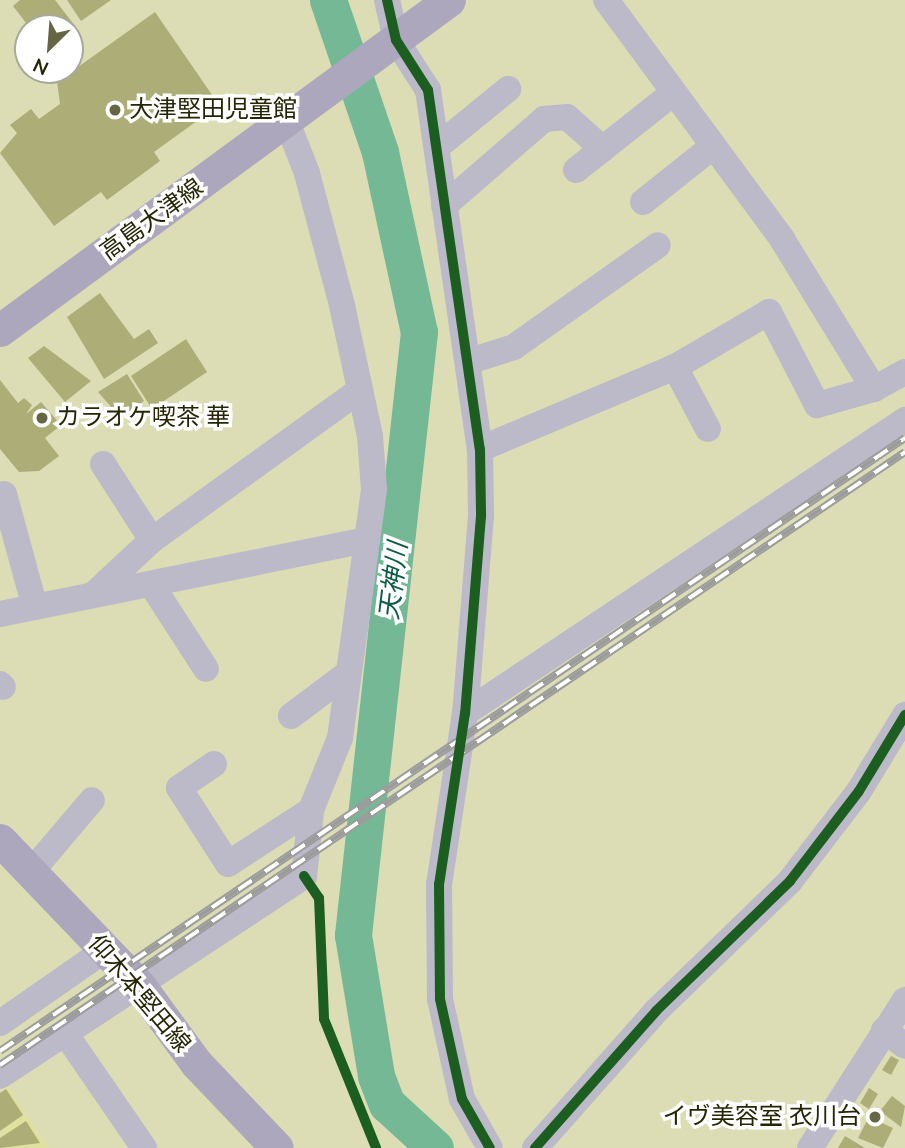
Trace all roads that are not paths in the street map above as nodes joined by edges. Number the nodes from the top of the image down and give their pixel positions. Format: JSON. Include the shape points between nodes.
{"nodes":[{"id":1,"x":387,"y":0,"type":"edge"},
{"id":2,"x":449,"y":0,"type":"edge"},
{"id":3,"x":606,"y":0,"type":"edge"},
{"id":4,"x":387,"y":46,"type":"junction"},
{"id":5,"x":508,"y":89,"type":"dead end"},
{"id":6,"x":672,"y":94,"type":"junction"},
{"id":7,"x":295,"y":116,"type":"junction"},
{"id":8,"x":437,"y":146,"type":"junction"},
{"id":9,"x":712,"y":147,"type":"junction"},
{"id":10,"x":603,"y":149,"type":"junction"},
{"id":11,"x":576,"y":170,"type":"dead end"},
{"id":12,"x":643,"y":202,"type":"dead end"},
{"id":13,"x":444,"y":206,"type":"junction"},
{"id":14,"x":658,"y":245,"type":"dead end"},
{"id":15,"x":0,"y":330,"type":"edge"},
{"id":16,"x":470,"y":362,"type":"junction"},
{"id":17,"x":674,"y":367,"type":"junction"},
{"id":18,"x":905,"y":372,"type":"edge"},
{"id":19,"x":874,"y":389,"type":"junction"},
{"id":20,"x":360,"y":390,"type":"junction"},
{"id":21,"x":905,"y":420,"type":"edge"},
{"id":22,"x":708,"y":429,"type":"dead end"},
{"id":23,"x":480,"y":449,"type":"junction"},
{"id":24,"x":103,"y":464,"type":"dead end"},
{"id":25,"x":4,"y":494,"type":"dead end"},
{"id":26,"x":152,"y":540,"type":"junction"},
{"id":27,"x":363,"y":541,"type":"junction"},
{"id":28,"x":151,"y":584,"type":"junction"},
{"id":29,"x":92,"y":596,"type":"junction"},
{"id":30,"x":35,"y":607,"type":"junction"},
{"id":31,"x":0,"y":614,"type":"edge"},
{"id":32,"x":206,"y":669,"type":"dead end"},
{"id":33,"x":347,"y":674,"type":"junction"},
{"id":34,"x":464,"y":713,"type":"junction"},
{"id":35,"x":905,"y":715,"type":"edge"},
{"id":36,"x":291,"y":716,"type":"dead end"},
{"id":37,"x":215,"y":764,"type":"dead end"},
{"id":38,"x":92,"y":800,"type":"dead end"},
{"id":39,"x":311,"y":810,"type":"junction"},
{"id":40,"x":0,"y":839,"type":"edge"},
{"id":41,"x":31,"y":872,"type":"junction"},
{"id":42,"x":105,"y":950,"type":"junction"},
{"id":43,"x":139,"y":985,"type":"junction"},
{"id":44,"x":905,"y":1000,"type":"edge"},
{"id":45,"x":0,"y":1023,"type":"edge"},
{"id":46,"x":65,"y":1032,"type":"junction"},
{"id":47,"x":895,"y":1038,"type":"edge"},
{"id":48,"x":0,"y":1076,"type":"edge"},
{"id":49,"x":144,"y":1148,"type":"edge"},
{"id":50,"x":277,"y":1148,"type":"edge"},
{"id":51,"x":490,"y":1148,"type":"edge"},
{"id":52,"x":535,"y":1148,"type":"edge"},
{"id":53,"x":810,"y":1148,"type":"edge"}],
"edges":[{"from":1,"to":4,"type":"street"},
{"from":2,"to":4,"type":"main road"},
{"from":3,"to":6,"type":"street"},
{"from":4,"to":7,"type":"main road"},
{"from":4,"to":8,"type":"street","via":[[428,90]]},
{"from":5,"to":8,"type":"street"},
{"from":6,"to":9,"type":"street"},
{"from":6,"to":10,"type":"street"},
{"from":7,"to":15,"type":"main road","name":"高島大津線"},
{"from":7,"to":20,"type":"street"},
{"from":8,"to":13,"type":"street"},
{"from":9,"to":12,"type":"street"},
{"from":9,"to":19,"type":"street","via":[[782,239]]},
{"from":10,"to":11,"type":"street"},
{"from":10,"to":13,"type":"street","via":[[567,117],[544,119]]},
{"from":13,"to":16,"type":"street"},
{"from":14,"to":16,"type":"street","via":[[514,347]]},
{"from":16,"to":23,"type":"street"},
{"from":17,"to":19,"type":"street","via":[[769,312],[817,405]]},
{"from":17,"to":22,"type":"street"},
{"from":17,"to":23,"type":"street"},
{"from":18,"to":19,"type":"street"},
{"from":20,"to":26,"type":"street"},
{"from":20,"to":27,"type":"street","via":[[374,489]]},
{"from":21,"to":34,"type":"street"},
{"from":23,"to":34,"type":"street","via":[[481,516]]},
{"from":24,"to":26,"type":"street"},
{"from":25,"to":30,"type":"street"},
{"from":26,"to":29,"type":"street"},
{"from":27,"to":28,"type":"street"},
{"from":27,"to":33,"type":"street"},
{"from":28,"to":29,"type":"street"},
{"from":28,"to":32,"type":"street"},
{"from":29,"to":30,"type":"street"},
{"from":30,"to":31,"type":"street"},
{"from":33,"to":36,"type":"street"},
{"from":33,"to":39,"type":"street","via":[[340,738]]},
{"from":34,"to":51,"type":"street","via":[[439,884],[440,999],[462,1099]]},
{"from":35,"to":52,"type":"street","via":[[859,791],[790,881],[656,1011]]},
{"from":37,"to":39,"type":"street","via":[[179,788],[229,864]]},
{"from":38,"to":41,"type":"street"},
{"from":39,"to":43,"type":"street","via":[[304,876]]},
{"from":40,"to":41,"type":"main road","name":"仰木本堅田線"},
{"from":41,"to":42,"type":"main road","name":"仰木本堅田線"},
{"from":42,"to":43,"type":"main road","name":"仰木本堅田線"},
{"from":42,"to":45,"type":"street"},
{"from":43,"to":46,"type":"street"},
{"from":43,"to":50,"type":"main road","name":"仰木本堅田線","via":[[196,1063]]},
{"from":44,"to":47,"type":"street"},
{"from":46,"to":48,"type":"street"},
{"from":46,"to":49,"type":"street"},
{"from":47,"to":53,"type":"street"}]}
